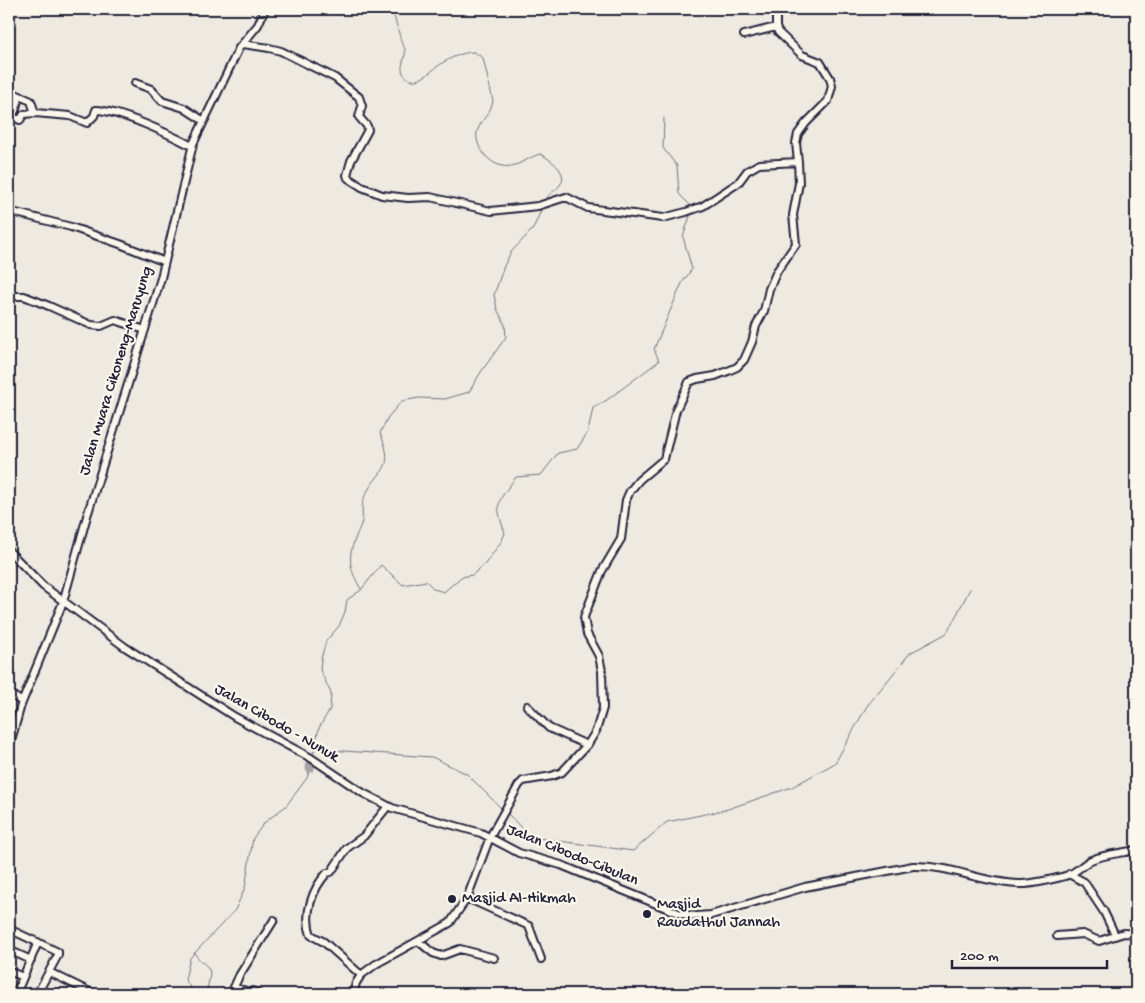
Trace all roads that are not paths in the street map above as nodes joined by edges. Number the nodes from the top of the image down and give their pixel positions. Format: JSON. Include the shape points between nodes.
{"nodes":[{"id":1,"x":265,"y":9,"type":"edge"},
{"id":2,"x":776,"y":9,"type":"edge"},
{"id":3,"x":776,"y":27,"type":"junction"},
{"id":4,"x":744,"y":35,"type":"dead end"},
{"id":5,"x":242,"y":44,"type":"junction"},
{"id":6,"x":135,"y":83,"type":"dead end"},
{"id":7,"x":9,"y":91,"type":"edge"},
{"id":8,"x":19,"y":97,"type":"junction"},
{"id":9,"x":15,"y":111,"type":"dead end"},
{"id":10,"x":35,"y":113,"type":"junction"},
{"id":11,"x":9,"y":116,"type":"edge"},
{"id":12,"x":204,"y":121,"type":"junction"},
{"id":13,"x":192,"y":146,"type":"junction"},
{"id":14,"x":798,"y":162,"type":"junction"},
{"id":15,"x":9,"y":211,"type":"edge"},
{"id":16,"x":165,"y":262,"type":"junction"},
{"id":17,"x":15,"y":296,"type":"dead end"},
{"id":18,"x":144,"y":330,"type":"junction"},
{"id":19,"x":9,"y":551,"type":"edge"},
{"id":20,"x":63,"y":602,"type":"junction"},
{"id":21,"x":9,"y":693,"type":"edge"},
{"id":22,"x":22,"y":702,"type":"junction"},
{"id":23,"x":527,"y":706,"type":"dead end"},
{"id":24,"x":587,"y":745,"type":"junction"},
{"id":25,"x":9,"y":748,"type":"edge"},
{"id":26,"x":388,"y":806,"type":"junction"},
{"id":27,"x":490,"y":837,"type":"junction"},
{"id":28,"x":1136,"y":850,"type":"edge"},
{"id":29,"x":1069,"y":874,"type":"junction"},
{"id":30,"x":467,"y":898,"type":"junction"},
{"id":31,"x":274,"y":920,"type":"dead end"},
{"id":32,"x":9,"y":929,"type":"edge"},
{"id":33,"x":1136,"y":934,"type":"edge"},
{"id":34,"x":1115,"y":935,"type":"junction"},
{"id":35,"x":1057,"y":936,"type":"dead end"},
{"id":36,"x":418,"y":941,"type":"junction"},
{"id":37,"x":38,"y":942,"type":"junction"},
{"id":38,"x":9,"y":950,"type":"edge"},
{"id":39,"x":494,"y":958,"type":"dead end"},
{"id":40,"x":541,"y":959,"type":"dead end"},
{"id":41,"x":31,"y":960,"type":"junction"},
{"id":42,"x":9,"y":971,"type":"edge"},
{"id":43,"x":49,"y":972,"type":"junction"},
{"id":44,"x":361,"y":975,"type":"junction"},
{"id":45,"x":23,"y":977,"type":"junction"},
{"id":46,"x":234,"y":987,"type":"junction"},
{"id":47,"x":16,"y":994,"type":"edge"},
{"id":48,"x":37,"y":994,"type":"edge"},
{"id":49,"x":94,"y":994,"type":"edge"},
{"id":50,"x":231,"y":994,"type":"edge"},
{"id":51,"x":260,"y":994,"type":"edge"},
{"id":52,"x":353,"y":994,"type":"edge"}],
"edges":[{"from":1,"to":5,"type":"street","name":"Jalan Muara Cikoneng-Maruyung","via":[[258,25]]},
{"from":2,"to":3,"type":"street"},
{"from":3,"to":4,"type":"street"},
{"from":3,"to":14,"type":"street","via":[[797,51],[820,62],[832,86],[828,101],[798,134]]},
{"from":5,"to":12,"type":"street","name":"Jalan Muara Cikoneng-Maruyung"},
{"from":5,"to":14,"type":"street","via":[[269,48],[295,57],[335,78],[359,97],[362,106],[359,116],[368,130],[347,175],[382,195],[430,197],[491,211],[538,206],[566,197],[588,208],[663,218],[696,209],[759,164]]},
{"from":6,"to":12,"type":"street","via":[[151,90],[162,101],[184,108]]},
{"from":7,"to":8,"type":"street"},
{"from":8,"to":9,"type":"street"},
{"from":8,"to":10,"type":"street","via":[[33,103]]},
{"from":10,"to":11,"type":"street","via":[[25,113],[20,120]]},
{"from":10,"to":13,"type":"street","via":[[70,116],[87,123],[96,110],[112,113]]},
{"from":12,"to":13,"type":"street","name":"Jalan Muara Cikoneng-Maruyung"},
{"from":13,"to":16,"type":"street","name":"Jalan Muara Cikoneng-Maruyung"},
{"from":14,"to":24,"type":"street","via":[[799,183],[793,215],[796,244],[769,289],[749,352],[740,364],[715,376],[689,382],[673,418],[664,459],[639,480],[626,500],[621,539],[602,572],[584,617],[587,634],[599,656],[604,693],[600,722]]},
{"from":15,"to":16,"type":"street","via":[[71,227]]},
{"from":16,"to":18,"type":"street","name":"Jalan Muara Cikoneng-Maruyung"},
{"from":17,"to":18,"type":"street","via":[[24,296],[91,325],[101,326],[115,320]]},
{"from":18,"to":20,"type":"street","name":"Jalan Muara Cikoneng-Maruyung","via":[[86,516]]},
{"from":19,"to":20,"type":"street","name":"Jalan Cibodo - Nunuk"},
{"from":20,"to":22,"type":"street","name":"Jalan Muara Cikoneng-Maruyung"},
{"from":20,"to":26,"type":"street","name":"Jalan Cibodo - Nunuk","via":[[125,647],[235,717],[311,758]]},
{"from":21,"to":22,"type":"street"},
{"from":22,"to":25,"type":"street","name":"Jalan Muara Cikoneng-Maruyung"},
{"from":23,"to":24,"type":"street","via":[[548,728]]},
{"from":24,"to":27,"type":"street","via":[[559,774],[520,784]]},
{"from":26,"to":27,"type":"street","name":"Jalan Cibodo - Nunuk"},
{"from":26,"to":44,"type":"street","via":[[318,883],[308,907],[311,935],[324,942]]},
{"from":27,"to":29,"type":"street","name":"Jalan Cibodo-Cibulan","via":[[519,853],[560,865],[668,910],[696,916],[711,915],[806,887],[914,866],[1021,885]]},
{"from":27,"to":30,"type":"street"},
{"from":28,"to":29,"type":"street","name":"Jalan Cibodo-Cibulan","via":[[1091,860]]},
{"from":29,"to":34,"type":"street","via":[[1084,882]]},
{"from":30,"to":36,"type":"street","via":[[450,923]]},
{"from":30,"to":40,"type":"street","via":[[529,926]]},
{"from":31,"to":46,"type":"street"},
{"from":32,"to":37,"type":"street"},
{"from":33,"to":34,"type":"street"},
{"from":34,"to":35,"type":"street","via":[[1099,941],[1081,934]]},
{"from":36,"to":39,"type":"street","via":[[433,954],[441,956],[460,949]]},
{"from":36,"to":44,"type":"street"},
{"from":37,"to":41,"type":"street"},
{"from":37,"to":43,"type":"street","via":[[58,952]]},
{"from":38,"to":41,"type":"street"},
{"from":41,"to":45,"type":"street"},
{"from":42,"to":45,"type":"street"},
{"from":43,"to":48,"type":"street"},
{"from":43,"to":49,"type":"street"},
{"from":44,"to":52,"type":"street"},
{"from":45,"to":47,"type":"street"},
{"from":46,"to":50,"type":"street"},
{"from":46,"to":51,"type":"street"}]}
